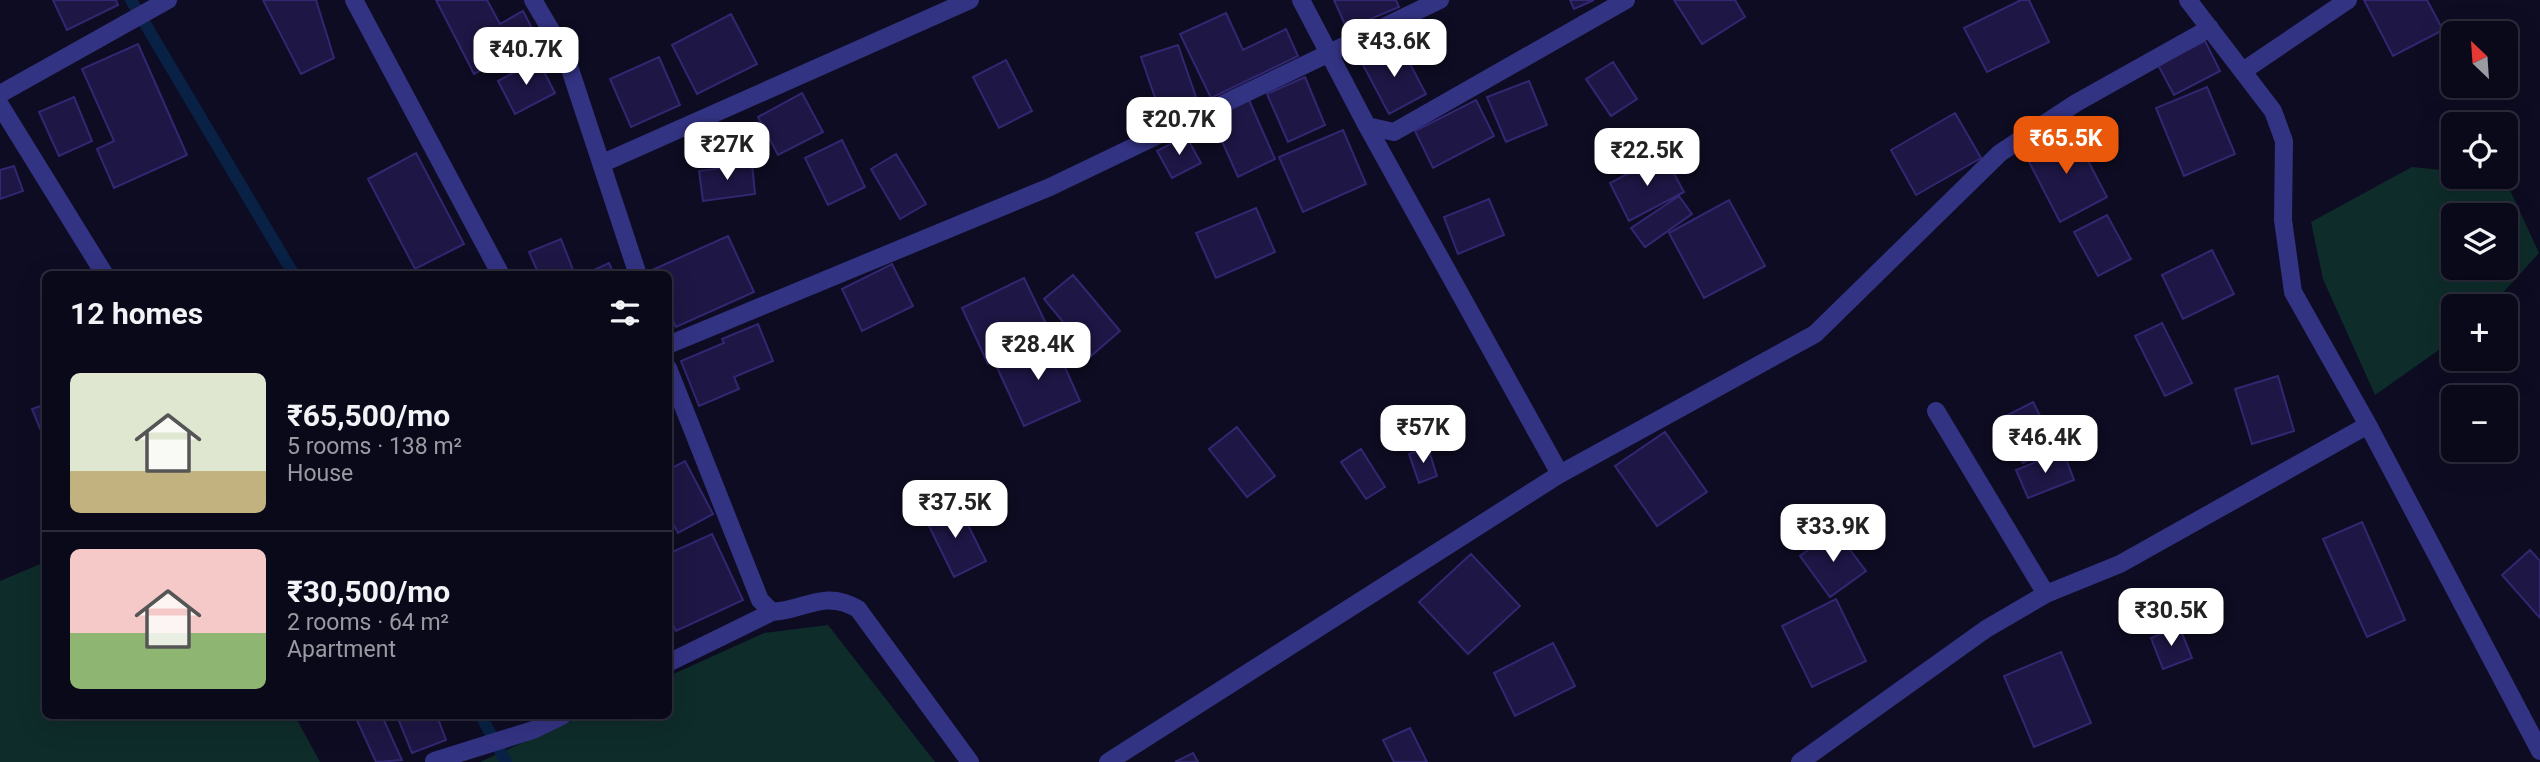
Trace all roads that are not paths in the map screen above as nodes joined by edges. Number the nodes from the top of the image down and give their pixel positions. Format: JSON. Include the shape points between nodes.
{"nodes":[{"id":1,"x":354,"y":0,"type":"edge"},
{"id":2,"x":533,"y":0,"type":"edge"},
{"id":3,"x":970,"y":0,"type":"edge"},
{"id":4,"x":1301,"y":0,"type":"edge"},
{"id":5,"x":1440,"y":0,"type":"edge"},
{"id":6,"x":1626,"y":0,"type":"edge"},
{"id":7,"x":2188,"y":0,"type":"edge"},
{"id":8,"x":2348,"y":0,"type":"edge"},
{"id":9,"x":167,"y":1,"type":"edge"},
{"id":10,"x":2210,"y":29,"type":"junction"},
{"id":11,"x":1328,"y":52,"type":"junction"},
{"id":12,"x":2243,"y":71,"type":"junction"},
{"id":13,"x":0,"y":94,"type":"edge"},
{"id":14,"x":0,"y":105,"type":"edge"},
{"id":15,"x":1367,"y":126,"type":"junction"},
{"id":16,"x":603,"y":163,"type":"junction"},
{"id":17,"x":103,"y":271,"type":"edge"},
{"id":18,"x":499,"y":271,"type":"edge"},
{"id":19,"x":637,"y":271,"type":"edge"},
{"id":20,"x":672,"y":343,"type":"edge"},
{"id":21,"x":672,"y":378,"type":"edge"},
{"id":22,"x":1936,"y":411,"type":"dead end"},
{"id":23,"x":2368,"y":425,"type":"junction"},
{"id":24,"x":1560,"y":474,"type":"junction"},
{"id":25,"x":2046,"y":594,"type":"junction"},
{"id":26,"x":772,"y":612,"type":"junction"},
{"id":27,"x":672,"y":661,"type":"edge"},
{"id":28,"x":555,"y":719,"type":"edge"},
{"id":29,"x":2540,"y":751,"type":"edge"},
{"id":30,"x":1810,"y":759,"type":"edge"},
{"id":31,"x":434,"y":761,"type":"edge"},
{"id":32,"x":970,"y":762,"type":"edge"},
{"id":33,"x":1108,"y":762,"type":"edge"}],
"edges":[{"from":1,"to":18,"type":"street"},
{"from":2,"to":16,"type":"street","via":[[565,54]]},
{"from":3,"to":16,"type":"street"},
{"from":4,"to":11,"type":"street"},
{"from":5,"to":11,"type":"street"},
{"from":6,"to":15,"type":"street","via":[[1394,132]]},
{"from":7,"to":10,"type":"street"},
{"from":8,"to":12,"type":"street"},
{"from":9,"to":13,"type":"street"},
{"from":10,"to":12,"type":"street"},
{"from":10,"to":24,"type":"street","via":[[2076,103],[2000,153],[1815,334]]},
{"from":11,"to":15,"type":"street"},
{"from":11,"to":20,"type":"street","via":[[1050,187]]},
{"from":12,"to":23,"type":"street","via":[[2273,111],[2284,141],[2283,220],[2293,292]]},
{"from":14,"to":17,"type":"street"},
{"from":15,"to":24,"type":"street"},
{"from":16,"to":19,"type":"street"},
{"from":21,"to":26,"type":"street","via":[[755,591]]},
{"from":22,"to":25,"type":"street"},
{"from":23,"to":25,"type":"street","via":[[2120,564]]},
{"from":23,"to":29,"type":"street"},
{"from":24,"to":33,"type":"street"},
{"from":25,"to":30,"type":"street","via":[[1986,629]]},
{"from":26,"to":27,"type":"street"},
{"from":26,"to":32,"type":"street","via":[[824,599],[842,600],[858,609]]},
{"from":28,"to":31,"type":"street"}]}
